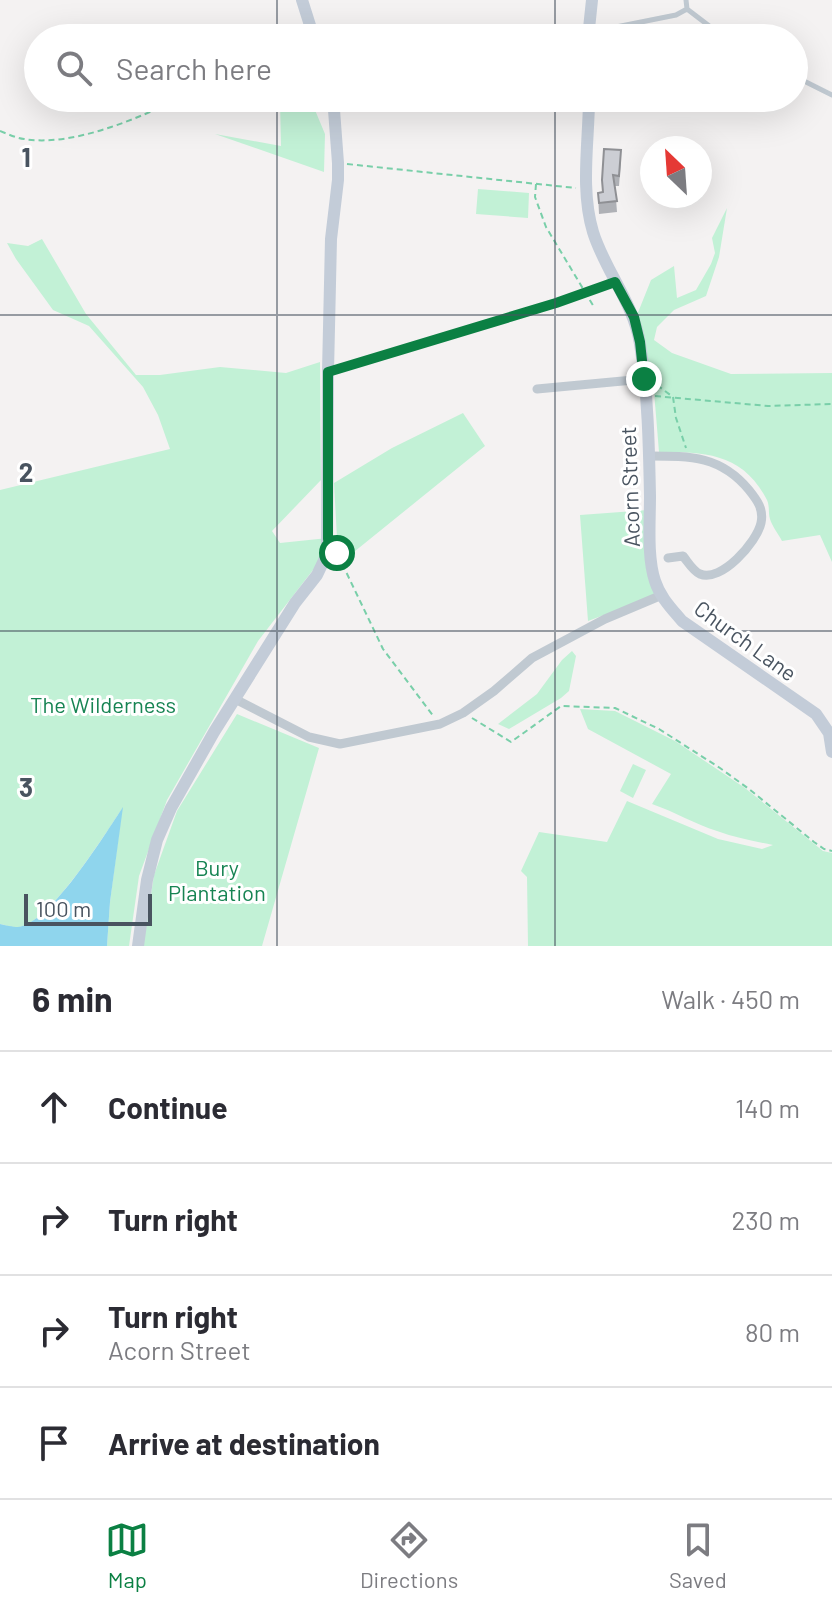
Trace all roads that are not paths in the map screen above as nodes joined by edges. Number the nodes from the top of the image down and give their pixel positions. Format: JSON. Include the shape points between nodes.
{"nodes":[{"id":1,"x":302,"y":0,"type":"edge"},
{"id":2,"x":592,"y":0,"type":"edge"},
{"id":3,"x":686,"y":0,"type":"edge"},
{"id":4,"x":687,"y":9,"type":"junction"},
{"id":5,"x":310,"y":24,"type":"edge"},
{"id":6,"x":589,"y":24,"type":"edge"},
{"id":7,"x":636,"y":24,"type":"edge"},
{"id":8,"x":707,"y":24,"type":"edge"},
{"id":9,"x":808,"y":83,"type":"edge"},
{"id":10,"x":832,"y":95,"type":"edge"},
{"id":11,"x":334,"y":112,"type":"edge"},
{"id":12,"x":589,"y":112,"type":"edge"},
{"id":13,"x":645,"y":385,"type":"junction"},
{"id":14,"x":537,"y":389,"type":"dead end"},
{"id":15,"x":650,"y":456,"type":"junction"},
{"id":16,"x":668,"y":558,"type":"dead end"},
{"id":17,"x":662,"y":595,"type":"junction"},
{"id":18,"x":235,"y":699,"type":"junction"},
{"id":19,"x":832,"y":752,"type":"edge"},
{"id":20,"x":138,"y":946,"type":"edge"}],
"edges":[{"from":1,"to":5,"type":"main road"},
{"from":2,"to":6,"type":"main road"},
{"from":3,"to":4,"type":"lane"},
{"from":4,"to":7,"type":"lane"},
{"from":4,"to":8,"type":"lane"},
{"from":9,"to":10,"type":"lane"},
{"from":11,"to":18,"type":"main road","via":[[338,163],[331,239],[327,554]]},
{"from":12,"to":13,"type":"main road","name":"Acorn Street","via":[[592,230],[634,317]]},
{"from":13,"to":14,"type":"street"},
{"from":13,"to":15,"type":"main road","name":"Acorn Street"},
{"from":15,"to":16,"type":"street","via":[[702,458],[721,465],[739,477],[760,504],[762,521],[750,546],[732,564],[704,575],[683,556]]},
{"from":15,"to":17,"type":"main road","name":"Acorn Street","via":[[651,550]]},
{"from":17,"to":18,"type":"street","via":[[532,658],[494,691],[440,724],[340,744],[309,737]]},
{"from":17,"to":19,"type":"main road","name":"Church Lane","via":[[682,621],[816,714],[829,733]]},
{"from":18,"to":20,"type":"main road","via":[[157,840]]}]}
